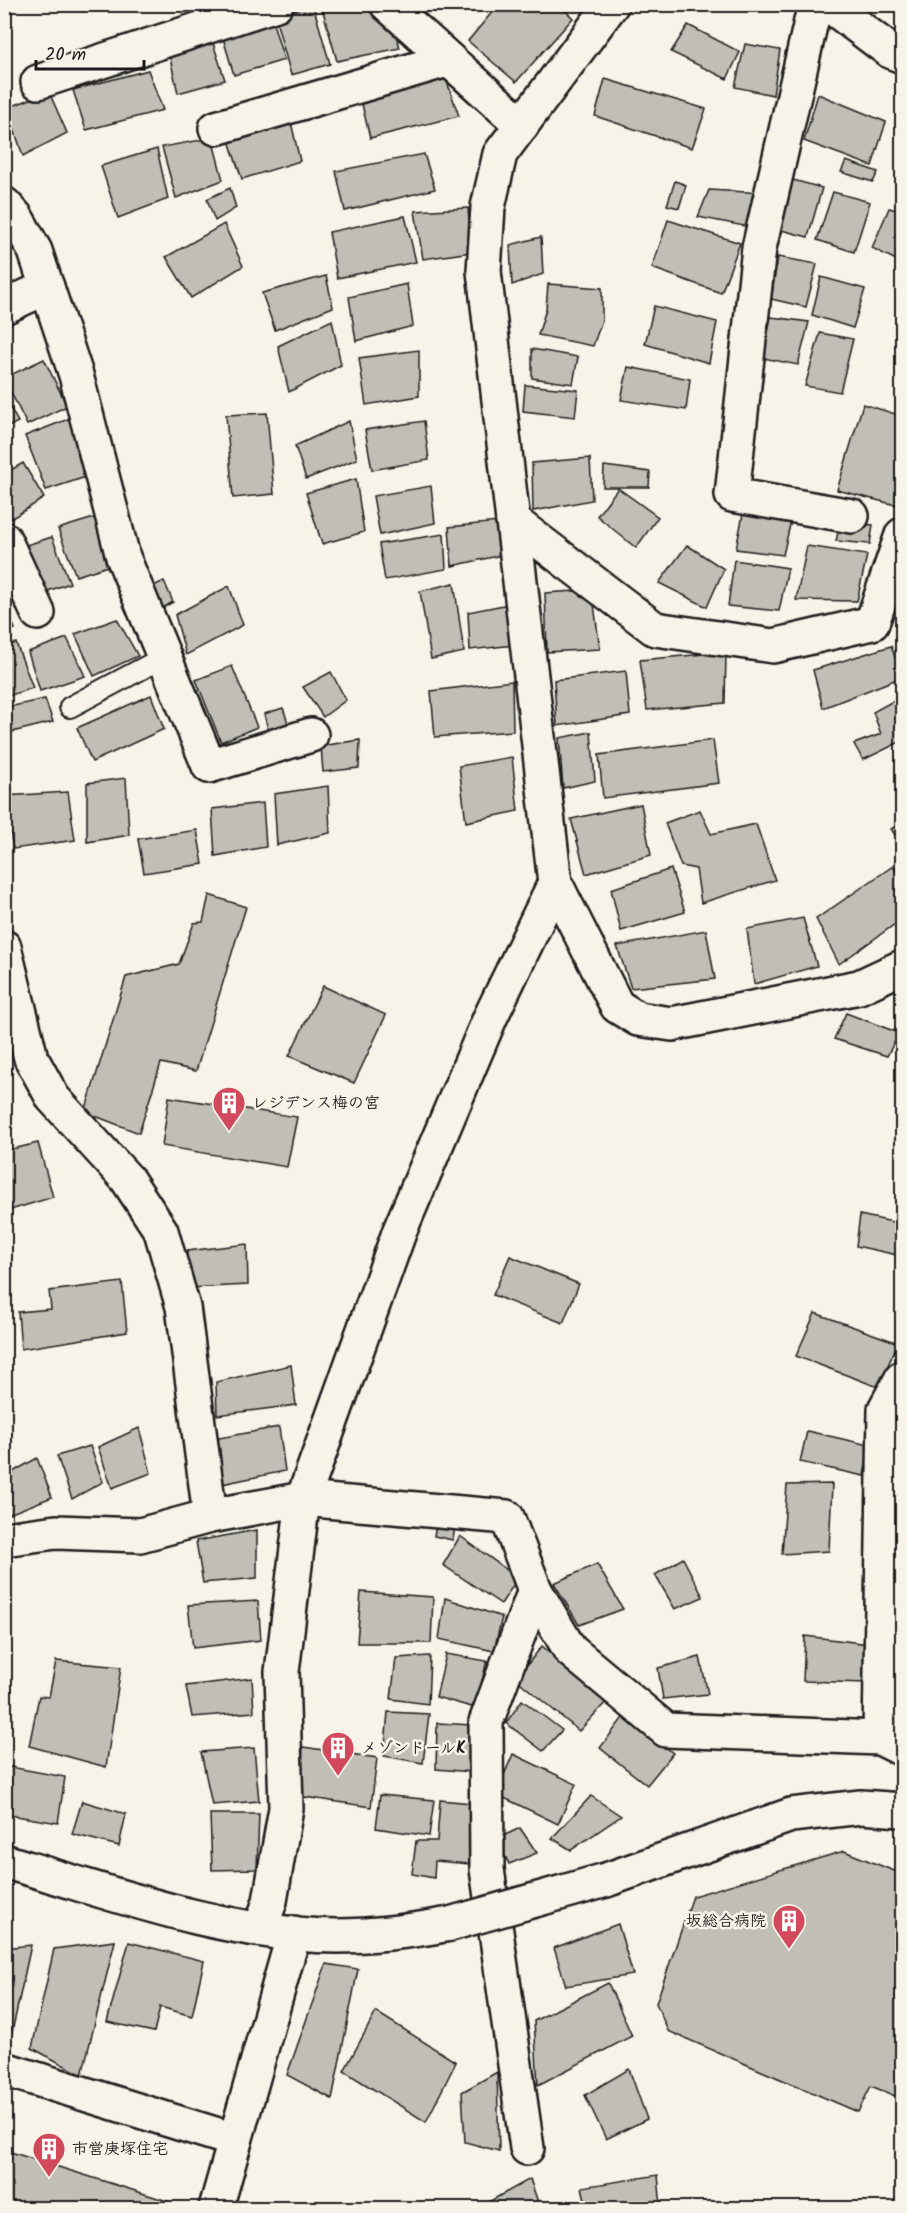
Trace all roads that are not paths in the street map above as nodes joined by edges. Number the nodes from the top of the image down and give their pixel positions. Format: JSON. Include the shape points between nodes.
{"nodes":[{"id":1,"x":276,"y":4,"type":"edge"},
{"id":2,"x":387,"y":4,"type":"edge"},
{"id":3,"x":815,"y":4,"type":"edge"},
{"id":4,"x":828,"y":4,"type":"edge"},
{"id":5,"x":607,"y":12,"type":"edge"},
{"id":6,"x":903,"y":56,"type":"edge"},
{"id":7,"x":447,"y":60,"type":"junction"},
{"id":8,"x":38,"y":82,"type":"dead end"},
{"id":9,"x":522,"y":125,"type":"junction"},
{"id":10,"x":216,"y":128,"type":"dead end"},
{"id":11,"x":4,"y":204,"type":"edge"},
{"id":12,"x":47,"y":287,"type":"junction"},
{"id":13,"x":4,"y":308,"type":"edge"},
{"id":14,"x":852,"y":516,"type":"dead end"},
{"id":15,"x":513,"y":521,"type":"junction"},
{"id":16,"x":903,"y":535,"type":"edge"},
{"id":17,"x":4,"y":539,"type":"edge"},
{"id":18,"x":38,"y":613,"type":"dead end"},
{"id":19,"x":164,"y":657,"type":"junction"},
{"id":20,"x":70,"y":707,"type":"dead end"},
{"id":21,"x":311,"y":735,"type":"dead end"},
{"id":22,"x":555,"y":883,"type":"junction"},
{"id":23,"x":4,"y":947,"type":"edge"},
{"id":24,"x":903,"y":967,"type":"edge"},
{"id":25,"x":903,"y":1378,"type":"edge"},
{"id":26,"x":303,"y":1499,"type":"junction"},
{"id":27,"x":210,"y":1516,"type":"junction"},
{"id":28,"x":4,"y":1539,"type":"edge"},
{"id":29,"x":535,"y":1590,"type":"junction"},
{"id":30,"x":891,"y":1744,"type":"edge"},
{"id":31,"x":903,"y":1810,"type":"edge"},
{"id":32,"x":4,"y":1861,"type":"edge"},
{"id":33,"x":261,"y":1929,"type":"junction"},
{"id":34,"x":294,"y":1933,"type":"junction"},
{"id":35,"x":4,"y":2069,"type":"edge"},
{"id":36,"x":234,"y":2140,"type":"junction"},
{"id":37,"x":527,"y":2148,"type":"dead end"},
{"id":38,"x":216,"y":2208,"type":"edge"}],
"edges":[{"from":1,"to":8,"type":"street"},
{"from":2,"to":7,"type":"street"},
{"from":3,"to":14,"type":"street","via":[[759,248],[732,495]]},
{"from":4,"to":6,"type":"street","via":[[890,51]]},
{"from":5,"to":9,"type":"street"},
{"from":7,"to":9,"type":"street"},
{"from":7,"to":10,"type":"street"},
{"from":9,"to":15,"type":"street","via":[[500,154],[488,207],[484,271]]},
{"from":11,"to":12,"type":"street","via":[[35,251]]},
{"from":12,"to":13,"type":"street"},
{"from":12,"to":19,"type":"street","via":[[76,375],[123,557]]},
{"from":15,"to":16,"type":"street","via":[[655,630],[773,646],[872,623]]},
{"from":15,"to":22,"type":"street"},
{"from":17,"to":18,"type":"street"},
{"from":19,"to":20,"type":"lane"},
{"from":19,"to":21,"type":"street","via":[[208,766]]},
{"from":22,"to":24,"type":"street","via":[[617,1006],[638,1019],[672,1024],[696,1020],[859,987]]},
{"from":22,"to":26,"type":"street","via":[[490,1018],[400,1230]]},
{"from":23,"to":27,"type":"street","via":[[31,1058],[52,1098],[127,1179],[161,1231],[183,1307]]},
{"from":25,"to":30,"type":"street","via":[[885,1409]]},
{"from":26,"to":27,"type":"street"},
{"from":26,"to":29,"type":"street","via":[[507,1517]]},
{"from":26,"to":33,"type":"street","via":[[282,1672],[286,1808],[270,1901]]},
{"from":27,"to":28,"type":"street","via":[[140,1535],[56,1532]]},
{"from":29,"to":30,"type":"street","via":[[570,1650],[666,1730]]},
{"from":29,"to":37,"type":"street","via":[[486,1722],[488,1869]]},
{"from":31,"to":34,"type":"street","bridge":true,"via":[[861,1807],[791,1815],[606,1880],[450,1924],[391,1934]]},
{"from":32,"to":33,"type":"street","via":[[160,1908]]},
{"from":33,"to":34,"type":"street"},
{"from":34,"to":36,"type":"street"},
{"from":35,"to":36,"type":"street"},
{"from":36,"to":38,"type":"street"}]}
